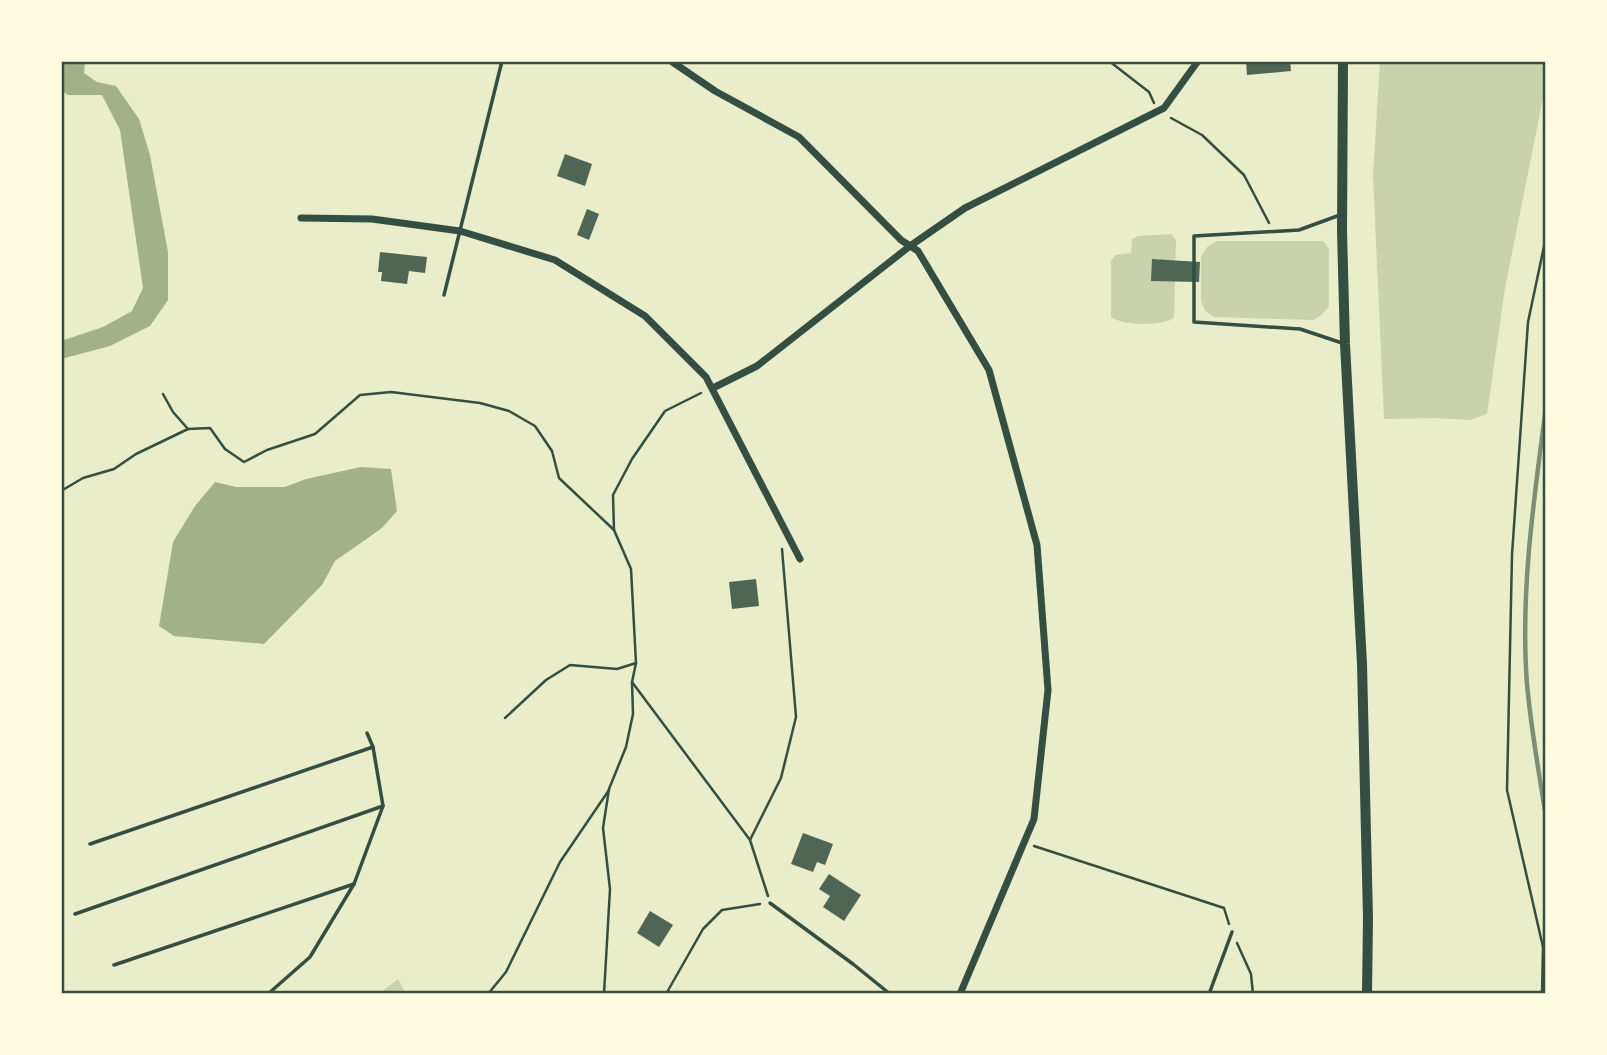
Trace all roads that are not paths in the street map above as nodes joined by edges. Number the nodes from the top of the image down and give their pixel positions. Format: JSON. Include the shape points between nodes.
{"nodes":[{"id":1,"x":502,"y":61,"type":"edge"},
{"id":2,"x":671,"y":61,"type":"edge"},
{"id":3,"x":1199,"y":61,"type":"edge"},
{"id":4,"x":1343,"y":61,"type":"edge"},
{"id":5,"x":1342,"y":215,"type":"junction"},
{"id":6,"x":301,"y":218,"type":"dead end"},
{"id":7,"x":460,"y":232,"type":"junction"},
{"id":8,"x":910,"y":246,"type":"junction"},
{"id":9,"x":444,"y":295,"type":"dead end"},
{"id":10,"x":1345,"y":344,"type":"junction"},
{"id":11,"x":713,"y":388,"type":"junction"},
{"id":12,"x":800,"y":559,"type":"dead end"},
{"id":13,"x":367,"y":733,"type":"dead end"},
{"id":14,"x":373,"y":747,"type":"junction"},
{"id":15,"x":383,"y":806,"type":"junction"},
{"id":16,"x":90,"y":844,"type":"dead end"},
{"id":17,"x":354,"y":884,"type":"junction"},
{"id":18,"x":770,"y":903,"type":"road end"},
{"id":19,"x":75,"y":914,"type":"dead end"},
{"id":20,"x":1232,"y":932,"type":"road end"},
{"id":21,"x":114,"y":965,"type":"dead end"},
{"id":22,"x":268,"y":994,"type":"edge"},
{"id":23,"x":890,"y":994,"type":"edge"},
{"id":24,"x":960,"y":994,"type":"edge"},
{"id":25,"x":1209,"y":994,"type":"edge"},
{"id":26,"x":1367,"y":994,"type":"edge"}],
"edges":[{"from":1,"to":7,"type":"lane"},
{"from":2,"to":8,"type":"street","via":[[799,137]]},
{"from":3,"to":8,"type":"street","via":[[1164,108],[965,208]]},
{"from":4,"to":5,"type":"main road"},
{"from":5,"to":10,"type":"main road"},
{"from":5,"to":10,"type":"lane","via":[[1299,230],[1194,236],[1194,322],[1300,329]]},
{"from":6,"to":7,"type":"street","via":[[372,219]]},
{"from":7,"to":9,"type":"lane"},
{"from":7,"to":11,"type":"street","via":[[555,260],[645,316]]},
{"from":8,"to":11,"type":"street","via":[[757,366]]},
{"from":8,"to":24,"type":"street","via":[[918,251],[989,370],[1037,545],[1048,690],[1034,820]]},
{"from":10,"to":26,"type":"main road","via":[[1362,664]]},
{"from":11,"to":12,"type":"street"},
{"from":13,"to":14,"type":"lane"},
{"from":14,"to":15,"type":"lane"},
{"from":14,"to":16,"type":"lane"},
{"from":15,"to":17,"type":"lane"},
{"from":15,"to":19,"type":"lane"},
{"from":17,"to":21,"type":"lane"},
{"from":17,"to":22,"type":"lane","via":[[310,957]]},
{"from":18,"to":23,"type":"lane"},
{"from":20,"to":25,"type":"lane"}]}
